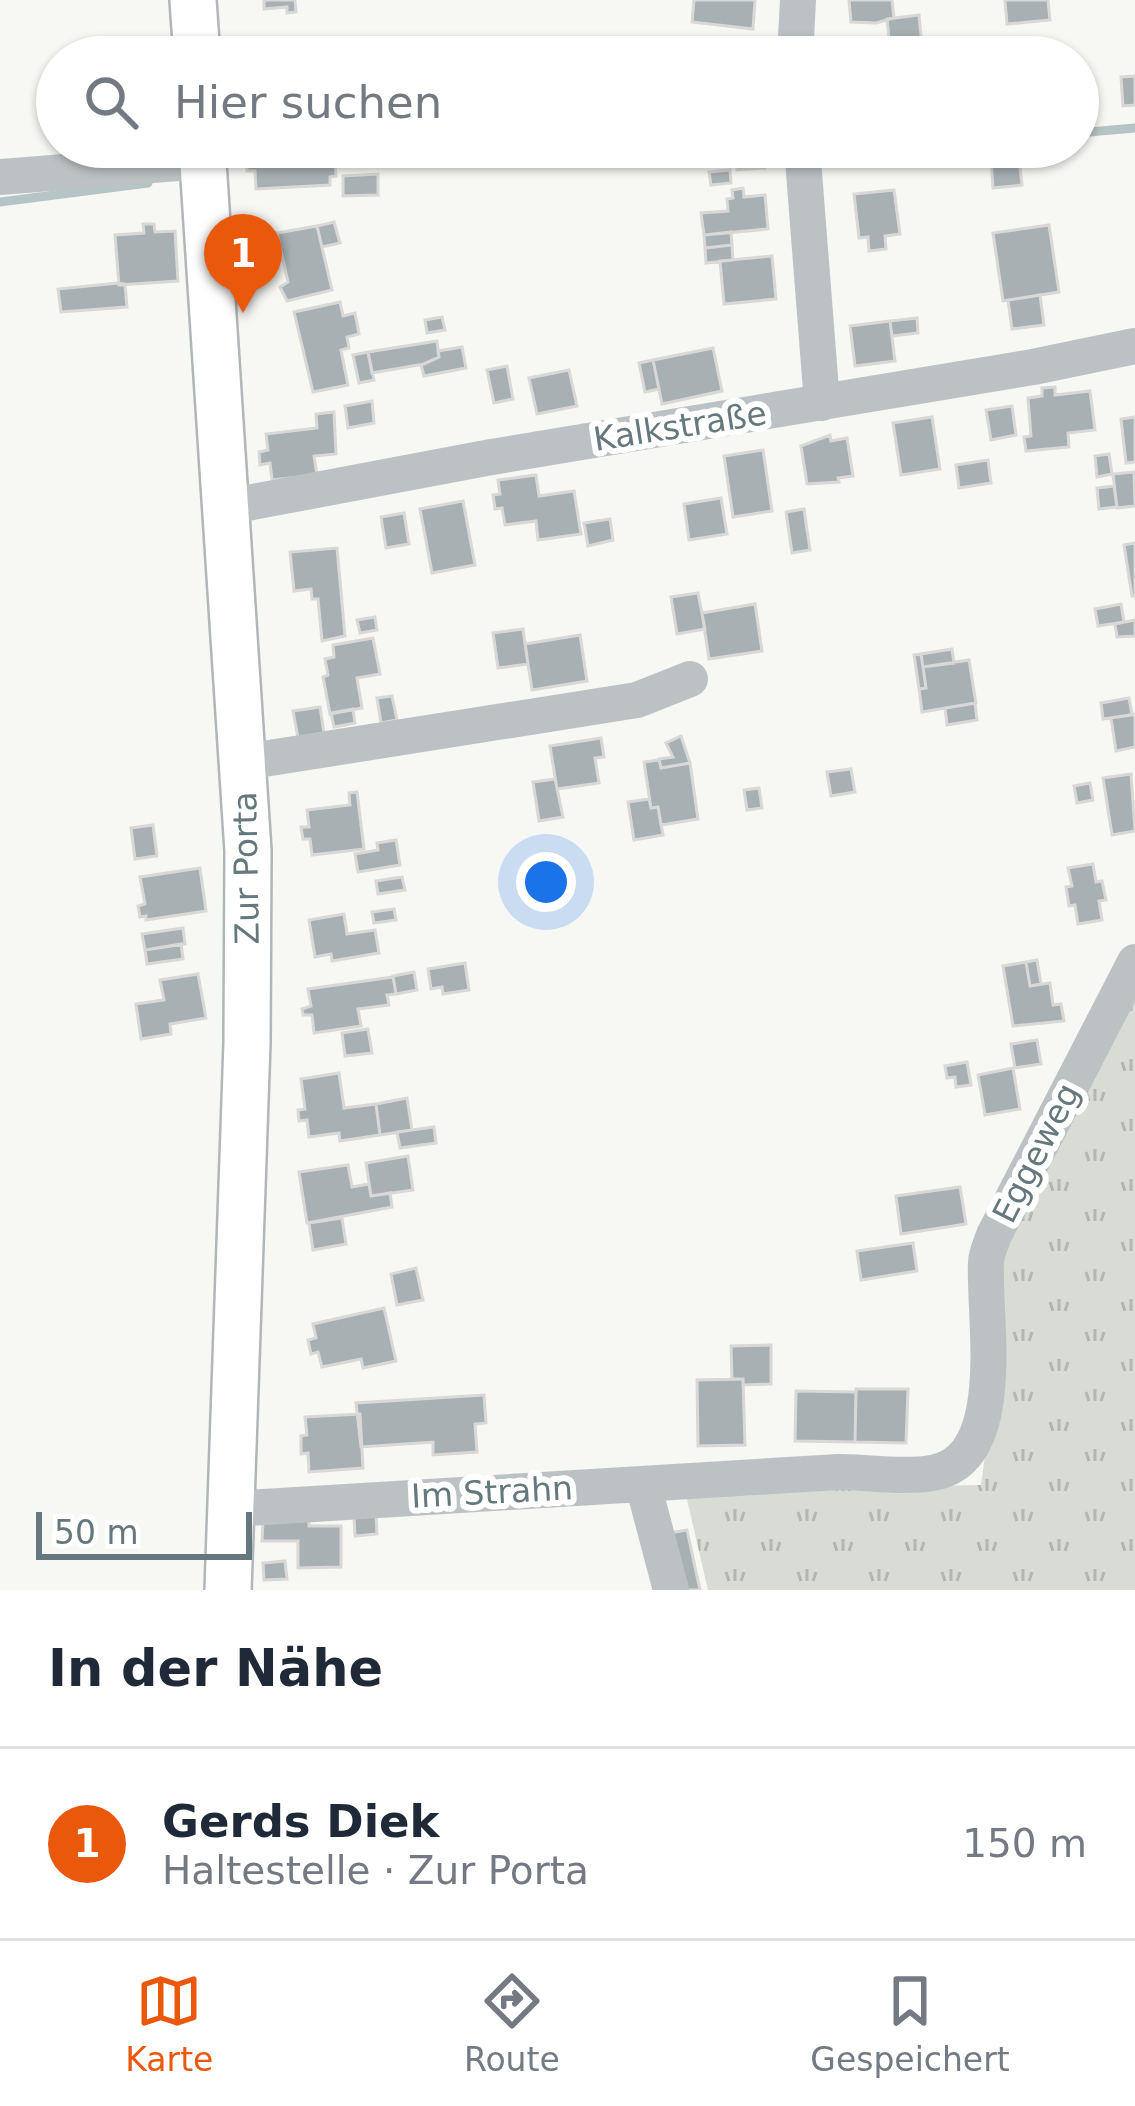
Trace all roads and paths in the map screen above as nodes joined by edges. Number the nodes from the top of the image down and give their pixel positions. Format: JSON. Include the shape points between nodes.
{"nodes":[{"id":1,"x":193,"y":0,"type":"edge"},
{"id":2,"x":798,"y":0,"type":"edge"},
{"id":3,"x":195,"y":36,"type":"edge"},
{"id":4,"x":795,"y":36,"type":"edge"},
{"id":5,"x":804,"y":168,"type":"edge"},
{"id":6,"x":211,"y":175,"type":"edge"},
{"id":7,"x":0,"y":176,"type":"edge"},
{"id":8,"x":1135,"y":346,"type":"edge"},
{"id":9,"x":822,"y":403,"type":"junction"},
{"id":10,"x":226,"y":507,"type":"junction"},
{"id":11,"x":690,"y":679,"type":"dead end"},
{"id":12,"x":244,"y":762,"type":"junction"},
{"id":13,"x":1135,"y":962,"type":"edge"},
{"id":14,"x":643,"y":1484,"type":"junction"},
{"id":15,"x":231,"y":1510,"type":"junction"},
{"id":16,"x":228,"y":1590,"type":"edge"},
{"id":17,"x":671,"y":1590,"type":"edge"}],
"edges":[{"from":1,"to":3,"type":"main road"},
{"from":2,"to":4,"type":"street"},
{"from":5,"to":9,"type":"street"},
{"from":6,"to":7,"type":"street"},
{"from":6,"to":10,"type":"main road","name":"Zur Porta"},
{"from":8,"to":9,"type":"street","name":"Kalkstraße"},
{"from":9,"to":10,"type":"street","name":"Kalkstraße"},
{"from":10,"to":12,"type":"main road","name":"Zur Porta"},
{"from":11,"to":12,"type":"street","via":[[637,700]]},
{"from":12,"to":15,"type":"main road","name":"Zur Porta","via":[[247,1043]]},
{"from":13,"to":14,"type":"street","name":"Eggeweg","via":[[994,1235],[986,1260],[986,1390],[975,1444],[955,1465],[932,1473]]},
{"from":14,"to":15,"type":"street","name":"Im Strahn"},
{"from":14,"to":17,"type":"street"},
{"from":15,"to":16,"type":"main road","name":"Zur Porta"}]}
